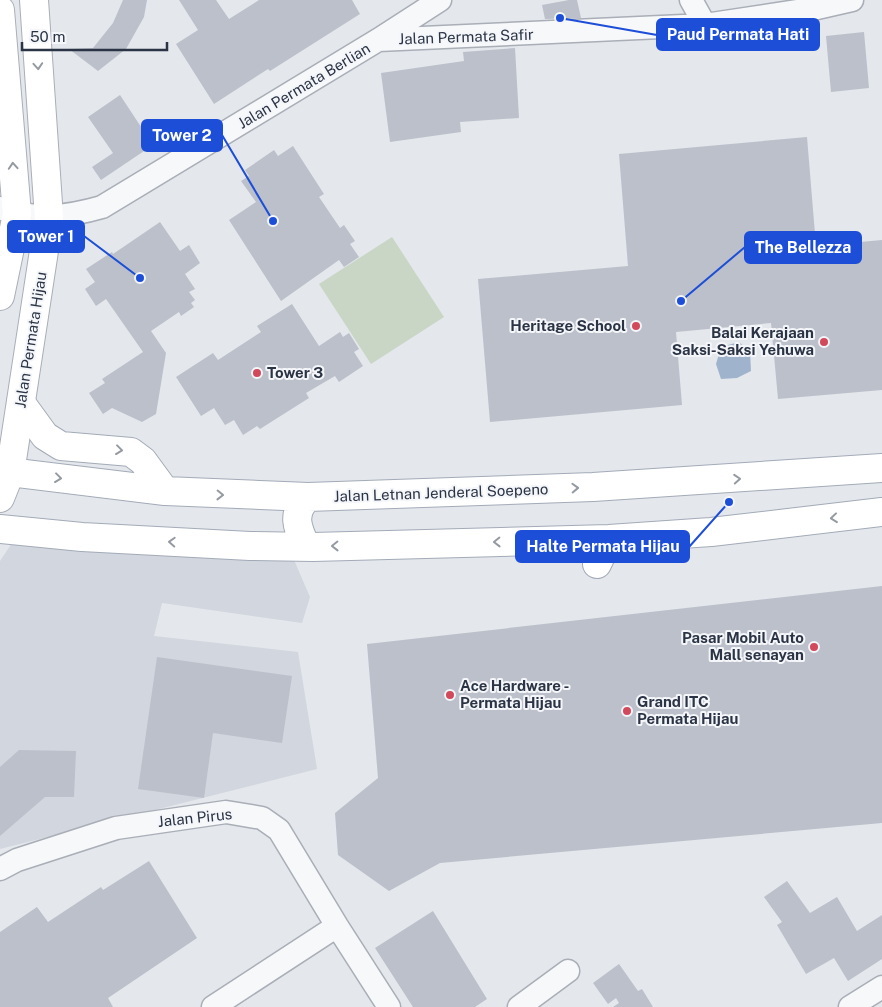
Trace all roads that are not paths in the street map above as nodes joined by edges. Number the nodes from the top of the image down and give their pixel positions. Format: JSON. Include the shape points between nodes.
{"nodes":[{"id":1,"x":34,"y":0,"type":"edge"},
{"id":2,"x":440,"y":0,"type":"edge"},
{"id":3,"x":692,"y":0,"type":"edge"},
{"id":4,"x":852,"y":0,"type":"edge"},
{"id":5,"x":0,"y":10,"type":"edge"},
{"id":6,"x":705,"y":25,"type":"junction"},
{"id":7,"x":378,"y":40,"type":"junction"},
{"id":8,"x":8,"y":211,"type":"edge"},
{"id":9,"x":49,"y":218,"type":"junction"},
{"id":10,"x":0,"y":296,"type":"edge"},
{"id":11,"x":21,"y":402,"type":"junction"},
{"id":12,"x":882,"y":468,"type":"edge"},
{"id":13,"x":5,"y":472,"type":"edge"},
{"id":14,"x":164,"y":492,"type":"junction"},
{"id":15,"x":308,"y":497,"type":"junction"},
{"id":16,"x":0,"y":498,"type":"edge"},
{"id":17,"x":882,"y":512,"type":"edge"},
{"id":18,"x":0,"y":529,"type":"edge"},
{"id":19,"x":609,"y":539,"type":"junction"},
{"id":20,"x":306,"y":546,"type":"junction"},
{"id":21,"x":596,"y":564,"type":"dead end"},
{"id":22,"x":1,"y":866,"type":"edge"},
{"id":23,"x":337,"y":926,"type":"junction"},
{"id":24,"x":568,"y":971,"type":"dead end"},
{"id":25,"x":882,"y":987,"type":"edge"},
{"id":26,"x":213,"y":1007,"type":"edge"},
{"id":27,"x":390,"y":1007,"type":"edge"},
{"id":28,"x":519,"y":1007,"type":"edge"},
{"id":29,"x":850,"y":1007,"type":"edge"}],
"edges":[{"from":1,"to":9,"type":"main road","name":"Jalan Permata Hijau","one_way":true},
{"from":2,"to":7,"type":"street","name":"Jalan Permata Berlian"},
{"from":3,"to":6,"type":"street"},
{"from":4,"to":6,"type":"street","name":"Jalan Permata Safir"},
{"from":8,"to":5,"type":"main road","one_way":true},
{"from":6,"to":7,"type":"street","name":"Jalan Permata Safir"},
{"from":7,"to":9,"type":"street","name":"Jalan Permata Berlian","via":[[123,196],[102,207]]},
{"from":8,"to":9,"type":"street","name":"Jalan Permata Berlian"},
{"from":8,"to":10,"type":"main road"},
{"from":9,"to":11,"type":"main road","name":"Jalan Permata Hijau"},
{"from":11,"to":13,"type":"main road","name":"Jalan Permata Hijau"},
{"from":11,"to":14,"type":"main road","one_way":true,"via":[[45,436],[61,446],[131,452],[143,461]]},
{"from":15,"to":12,"type":"main road","name":"Jalan Letnan Jenderal Soepeno","one_way":true,"via":[[593,487]]},
{"from":13,"to":14,"type":"main road","name":"Jalan Letnan Jenderal Soepeno","one_way":true},
{"from":13,"to":16,"type":"main road","name":"Jalan Permata Hijau"},
{"from":14,"to":15,"type":"main road","name":"Jalan Letnan Jenderal Soepeno","one_way":true},
{"from":15,"to":20,"type":"main road","via":[[300,504],[296,523]]},
{"from":17,"to":19,"type":"main road","one_way":true,"via":[[711,532]]},
{"from":20,"to":18,"type":"main road","one_way":true,"via":[[99,538]]},
{"from":19,"to":20,"type":"main road","one_way":true},
{"from":19,"to":21,"type":"main road"},
{"from":22,"to":23,"type":"street","name":"Jalan Pirus","via":[[116,828],[226,812],[243,813],[262,818],[279,830]]},
{"from":23,"to":26,"type":"street"},
{"from":23,"to":27,"type":"street","name":"Jalan Pirus"},
{"from":24,"to":28,"type":"street"},
{"from":25,"to":29,"type":"street"}]}
